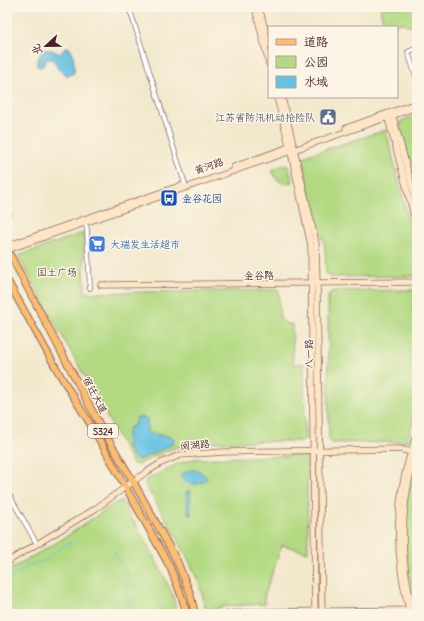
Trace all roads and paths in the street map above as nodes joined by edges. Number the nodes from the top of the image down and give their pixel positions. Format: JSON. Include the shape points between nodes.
{"nodes":[{"id":1,"x":129,"y":7,"type":"edge"},
{"id":2,"x":255,"y":7,"type":"edge"},
{"id":3,"x":259,"y":7,"type":"edge"},
{"id":4,"x":268,"y":41,"type":"edge"},
{"id":5,"x":417,"y":48,"type":"edge"},
{"id":6,"x":268,"y":60,"type":"edge"},
{"id":7,"x":417,"y":79,"type":"edge"},
{"id":8,"x":277,"y":98,"type":"edge"},
{"id":9,"x":282,"y":98,"type":"edge"},
{"id":10,"x":417,"y":103,"type":"edge"},
{"id":11,"x":417,"y":107,"type":"edge"},
{"id":12,"x":391,"y":115,"type":"junction"},
{"id":13,"x":292,"y":148,"type":"junction"},
{"id":14,"x":186,"y":186,"type":"junction"},
{"id":15,"x":417,"y":205,"type":"edge"},
{"id":16,"x":85,"y":223,"type":"junction"},
{"id":17,"x":417,"y":227,"type":"edge"},
{"id":18,"x":7,"y":246,"type":"edge"},
{"id":19,"x":7,"y":250,"type":"edge"},
{"id":20,"x":7,"y":280,"type":"edge"},
{"id":21,"x":417,"y":282,"type":"edge"},
{"id":22,"x":315,"y":283,"type":"junction"},
{"id":23,"x":101,"y":285,"type":"dead end"},
{"id":24,"x":90,"y":288,"type":"dead end"},
{"id":25,"x":417,"y":432,"type":"edge"},
{"id":26,"x":316,"y":450,"type":"junction"},
{"id":27,"x":415,"y":451,"type":"edge"},
{"id":28,"x":133,"y":481,"type":"junction"},
{"id":29,"x":126,"y":487,"type":"junction"},
{"id":30,"x":7,"y":492,"type":"edge"},
{"id":31,"x":37,"y":544,"type":"junction"},
{"id":32,"x":7,"y":562,"type":"edge"},
{"id":33,"x":411,"y":612,"type":"edge"},
{"id":34,"x":315,"y":613,"type":"edge"},
{"id":35,"x":322,"y":613,"type":"edge"},
{"id":36,"x":187,"y":614,"type":"edge"},
{"id":37,"x":195,"y":614,"type":"edge"},
{"id":38,"x":228,"y":614,"type":"edge"}],
"edges":[{"from":1,"to":14,"type":"street"},
{"from":2,"to":6,"type":"main road"},
{"from":3,"to":4,"type":"main road"},
{"from":5,"to":7,"type":"street","via":[[408,54]]},
{"from":8,"to":13,"type":"main road","name":"八一路"},
{"from":9,"to":13,"type":"main road","name":"八一路"},
{"from":10,"to":12,"type":"main road","name":"黄河路"},
{"from":11,"to":12,"type":"main road","name":"黄河路"},
{"from":12,"to":13,"type":"main road","name":"黄河路"},
{"from":12,"to":15,"type":"main road"},
{"from":12,"to":17,"type":"main road"},
{"from":13,"to":14,"type":"main road","name":"黄河路"},
{"from":13,"to":22,"type":"main road","name":"八一路","via":[[309,234]]},
{"from":14,"to":16,"type":"main road","name":"黄河路"},
{"from":14,"to":18,"type":"main road","name":"黄河路"},
{"from":16,"to":19,"type":"main road","name":"黄河路"},
{"from":16,"to":24,"type":"street"},
{"from":19,"to":28,"type":"main road","name":"宿迁大道","number":"S324","via":[[95,416]]},
{"from":20,"to":29,"type":"main road","name":"宿迁大道","number":"S324"},
{"from":21,"to":22,"type":"main road","name":"金谷路"},
{"from":22,"to":23,"type":"main road","name":"金谷路"},
{"from":22,"to":26,"type":"main road","name":"八一路"},
{"from":25,"to":27,"type":"main road"},
{"from":26,"to":27,"type":"main road","name":"阅湖路"},
{"from":26,"to":28,"type":"main road","name":"阅湖路","via":[[186,453],[161,463]]},
{"from":26,"to":34,"type":"main road","name":"八一路"},
{"from":26,"to":35,"type":"main road","name":"八一路"},
{"from":27,"to":33,"type":"main road","via":[[402,488],[398,528],[400,572]]},
{"from":28,"to":29,"type":"main road","name":"阅湖路"},
{"from":28,"to":37,"type":"main road","name":"宿迁大道","number":"S324","via":[[177,561],[190,593]]},
{"from":29,"to":31,"type":"main road","name":"阅湖路"},
{"from":29,"to":36,"type":"main road","name":"宿迁大道","number":"S324","via":[[170,567]]},
{"from":30,"to":31,"type":"street"},
{"from":31,"to":32,"type":"main road","name":"阅湖路"},
{"from":33,"to":35,"type":"main road"},
{"from":34,"to":35,"type":"main road"},
{"from":34,"to":38,"type":"main road"}]}
